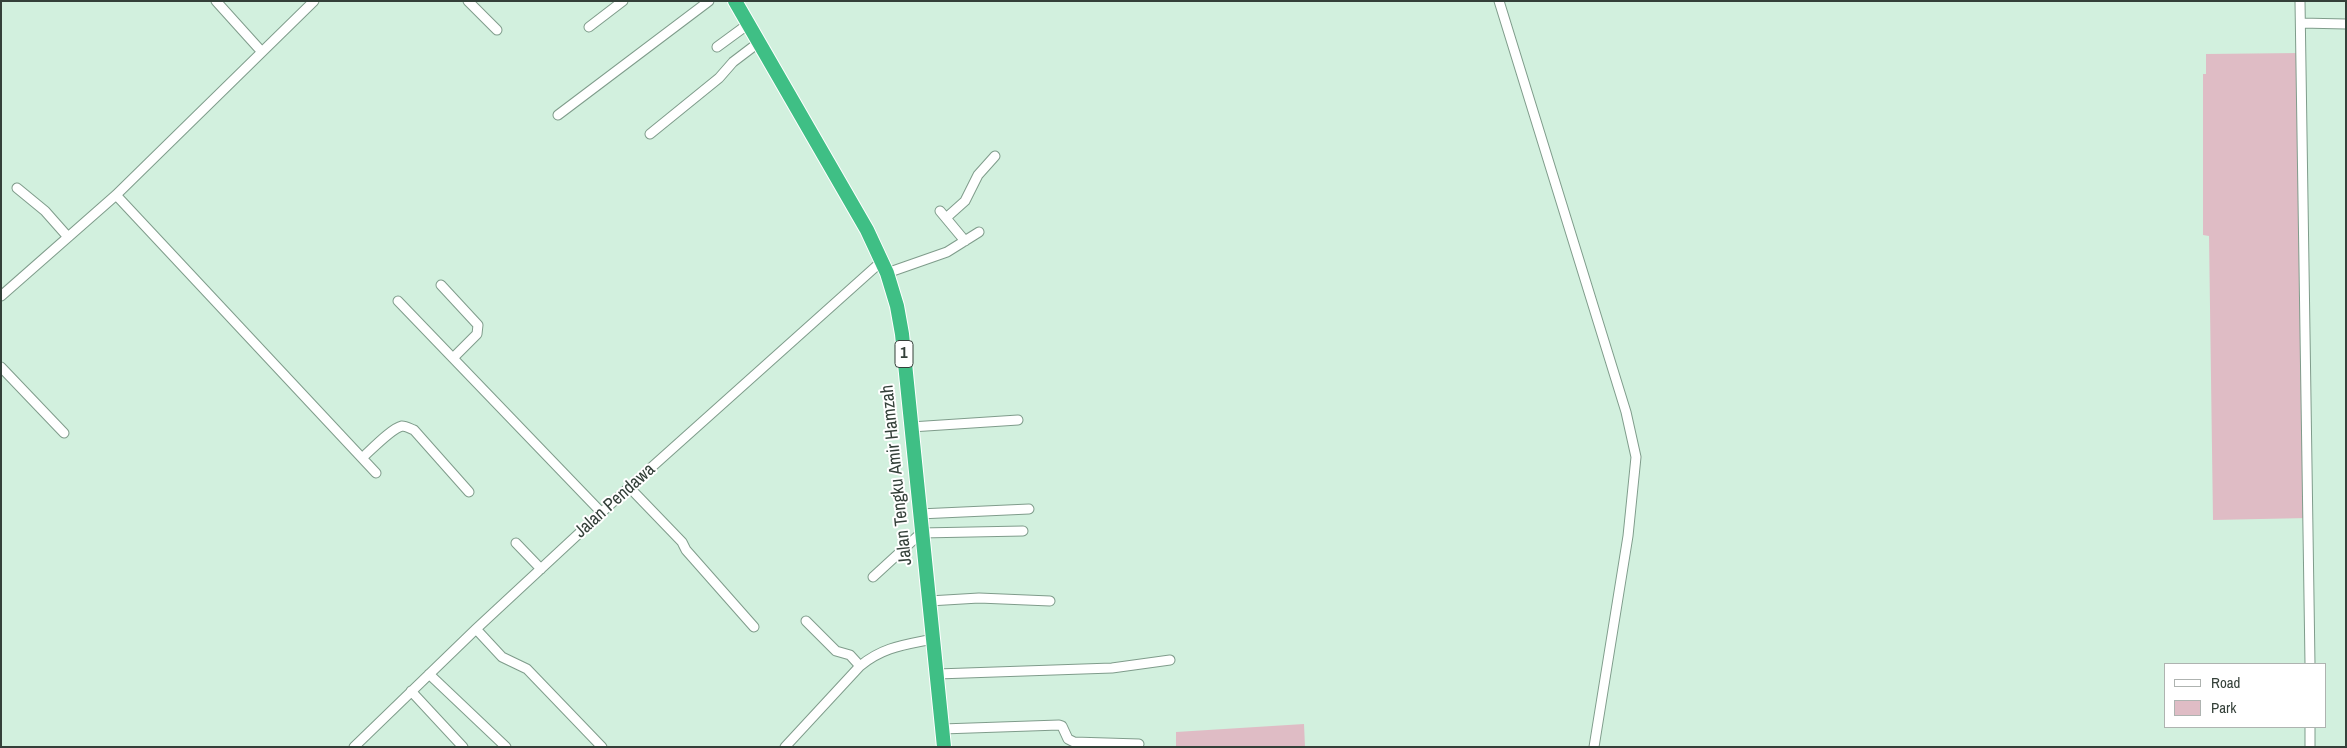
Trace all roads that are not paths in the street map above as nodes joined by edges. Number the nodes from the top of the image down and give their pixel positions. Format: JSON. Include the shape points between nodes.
{"nodes":[{"id":1,"x":216,"y":1,"type":"edge"},
{"id":2,"x":314,"y":1,"type":"edge"},
{"id":3,"x":468,"y":1,"type":"edge"},
{"id":4,"x":623,"y":1,"type":"edge"},
{"id":5,"x":709,"y":1,"type":"edge"},
{"id":6,"x":735,"y":1,"type":"edge"},
{"id":7,"x":1499,"y":1,"type":"edge"},
{"id":8,"x":2300,"y":1,"type":"edge"},
{"id":9,"x":2301,"y":24,"type":"junction"},
{"id":10,"x":2346,"y":24,"type":"edge"},
{"id":11,"x":747,"y":25,"type":"junction"},
{"id":12,"x":589,"y":27,"type":"dead end"},
{"id":13,"x":497,"y":30,"type":"dead end"},
{"id":14,"x":758,"y":42,"type":"junction"},
{"id":15,"x":717,"y":47,"type":"dead end"},
{"id":16,"x":262,"y":52,"type":"junction"},
{"id":17,"x":558,"y":115,"type":"dead end"},
{"id":18,"x":650,"y":134,"type":"dead end"},
{"id":19,"x":995,"y":156,"type":"dead end"},
{"id":20,"x":17,"y":188,"type":"dead end"},
{"id":21,"x":116,"y":195,"type":"junction"},
{"id":22,"x":979,"y":232,"type":"dead end"},
{"id":23,"x":68,"y":236,"type":"junction"},
{"id":24,"x":965,"y":241,"type":"junction"},
{"id":25,"x":885,"y":267,"type":"junction"},
{"id":26,"x":441,"y":285,"type":"dead end"},
{"id":27,"x":1,"y":296,"type":"edge"},
{"id":28,"x":398,"y":301,"type":"dead end"},
{"id":29,"x":453,"y":358,"type":"junction"},
{"id":30,"x":1,"y":367,"type":"edge"},
{"id":31,"x":1018,"y":420,"type":"dead end"},
{"id":32,"x":911,"y":428,"type":"junction"},
{"id":33,"x":64,"y":434,"type":"dead end"},
{"id":34,"x":362,"y":458,"type":"junction"},
{"id":35,"x":376,"y":473,"type":"dead end"},
{"id":36,"x":629,"y":487,"type":"junction"},
{"id":37,"x":469,"y":492,"type":"dead end"},
{"id":38,"x":1029,"y":509,"type":"dead end"},
{"id":39,"x":602,"y":512,"type":"junction"},
{"id":40,"x":919,"y":514,"type":"junction"},
{"id":41,"x":1023,"y":530,"type":"dead end"},
{"id":42,"x":921,"y":533,"type":"junction"},
{"id":43,"x":516,"y":543,"type":"dead end"},
{"id":44,"x":540,"y":569,"type":"junction"},
{"id":45,"x":873,"y":577,"type":"dead end"},
{"id":46,"x":929,"y":601,"type":"junction"},
{"id":47,"x":1050,"y":601,"type":"dead end"},
{"id":48,"x":806,"y":621,"type":"dead end"},
{"id":49,"x":754,"y":627,"type":"dead end"},
{"id":50,"x":476,"y":629,"type":"junction"},
{"id":51,"x":933,"y":639,"type":"junction"},
{"id":52,"x":1170,"y":660,"type":"dead end"},
{"id":53,"x":2310,"y":663,"type":"edge"},
{"id":54,"x":860,"y":666,"type":"junction"},
{"id":55,"x":429,"y":674,"type":"junction"},
{"id":56,"x":937,"y":674,"type":"junction"},
{"id":57,"x":411,"y":691,"type":"junction"},
{"id":58,"x":2310,"y":728,"type":"edge"},
{"id":59,"x":942,"y":729,"type":"junction"},
{"id":60,"x":1140,"y":744,"type":"dead end"},
{"id":61,"x":354,"y":747,"type":"edge"},
{"id":62,"x":463,"y":747,"type":"edge"},
{"id":63,"x":506,"y":747,"type":"edge"},
{"id":64,"x":602,"y":747,"type":"edge"},
{"id":65,"x":785,"y":747,"type":"edge"},
{"id":66,"x":944,"y":747,"type":"edge"},
{"id":67,"x":1594,"y":747,"type":"edge"},
{"id":68,"x":2310,"y":747,"type":"edge"}],
"edges":[{"from":1,"to":16,"type":"street"},
{"from":2,"to":16,"type":"street"},
{"from":3,"to":13,"type":"street"},
{"from":4,"to":12,"type":"street"},
{"from":5,"to":17,"type":"street"},
{"from":6,"to":11,"type":"highway","name":"Jalan Tengku Amir Hamzah","number":"1"},
{"from":7,"to":67,"type":"street","via":[[1636,453],[1628,536]]},
{"from":8,"to":9,"type":"street"},
{"from":9,"to":10,"type":"street"},
{"from":9,"to":53,"type":"street"},
{"from":11,"to":14,"type":"highway","name":"Jalan Tengku Amir Hamzah","number":"1"},
{"from":11,"to":15,"type":"street"},
{"from":14,"to":18,"type":"street"},
{"from":14,"to":25,"type":"highway","name":"Jalan Tengku Amir Hamzah","number":"1","via":[[845,191]]},
{"from":16,"to":21,"type":"street"},
{"from":19,"to":24,"type":"street","via":[[978,175],[964,201],[943,215]]},
{"from":20,"to":23,"type":"street"},
{"from":21,"to":23,"type":"street"},
{"from":21,"to":34,"type":"street"},
{"from":22,"to":24,"type":"street"},
{"from":23,"to":27,"type":"street"},
{"from":24,"to":25,"type":"street","via":[[937,257]]},
{"from":25,"to":32,"type":"highway","name":"Jalan Tengku Amir Hamzah","number":"1","via":[[899,318]]},
{"from":25,"to":36,"type":"street","name":"Jalan Pendawa"},
{"from":26,"to":29,"type":"street","via":[[478,324],[477,334]]},
{"from":28,"to":29,"type":"street"},
{"from":29,"to":39,"type":"street"},
{"from":30,"to":33,"type":"street"},
{"from":31,"to":32,"type":"street"},
{"from":32,"to":40,"type":"highway","name":"Jalan Tengku Amir Hamzah","number":"1"},
{"from":34,"to":35,"type":"street"},
{"from":34,"to":37,"type":"street","via":[[392,432],[402,426],[408,427]]},
{"from":36,"to":39,"type":"street","name":"Jalan Pendawa"},
{"from":36,"to":49,"type":"street","via":[[682,542]]},
{"from":38,"to":40,"type":"street"},
{"from":39,"to":44,"type":"street","name":"Jalan Pendawa"},
{"from":40,"to":42,"type":"highway","name":"Jalan Tengku Amir Hamzah","number":"1"},
{"from":41,"to":42,"type":"street"},
{"from":42,"to":45,"type":"street"},
{"from":42,"to":46,"type":"highway","name":"Jalan Tengku Amir Hamzah","number":"1"},
{"from":43,"to":44,"type":"street"},
{"from":44,"to":50,"type":"street","name":"Jalan Pendawa"},
{"from":46,"to":47,"type":"street","via":[[979,598]]},
{"from":46,"to":51,"type":"highway","name":"Jalan Tengku Amir Hamzah","number":"1"},
{"from":48,"to":54,"type":"street","via":[[836,651],[850,654]]},
{"from":50,"to":55,"type":"street","name":"Jalan Pendawa"},
{"from":50,"to":64,"type":"street","via":[[502,657],[527,669]]},
{"from":51,"to":54,"type":"street","via":[[879,652]]},
{"from":51,"to":56,"type":"highway","name":"Jalan Tengku Amir Hamzah","number":"1"},
{"from":52,"to":56,"type":"street","via":[[1112,668]]},
{"from":54,"to":65,"type":"street"},
{"from":55,"to":57,"type":"street","name":"Jalan Pendawa"},
{"from":55,"to":63,"type":"street"},
{"from":56,"to":59,"type":"highway","name":"Jalan Tengku Amir Hamzah","number":"1"},
{"from":57,"to":61,"type":"street","name":"Jalan Pendawa"},
{"from":57,"to":62,"type":"street"},
{"from":58,"to":68,"type":"street"},
{"from":59,"to":60,"type":"street","via":[[1059,724],[1068,739],[1074,742]]},
{"from":59,"to":66,"type":"highway","name":"Jalan Tengku Amir Hamzah","number":"1"}]}
